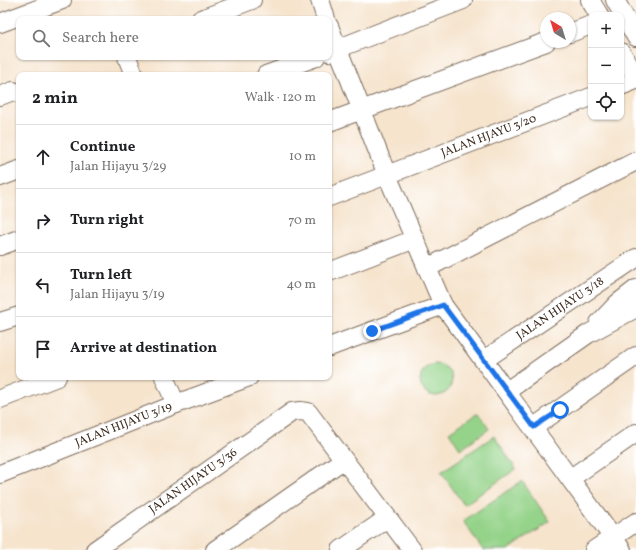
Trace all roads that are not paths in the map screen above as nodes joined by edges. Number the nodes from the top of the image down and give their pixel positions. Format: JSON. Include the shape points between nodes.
{"nodes":[{"id":1,"x":252,"y":0,"type":"edge"},
{"id":2,"x":320,"y":0,"type":"edge"},
{"id":3,"x":463,"y":0,"type":"edge"},
{"id":4,"x":590,"y":0,"type":"edge"},
{"id":5,"x":614,"y":0,"type":"edge"},
{"id":6,"x":58,"y":1,"type":"edge"},
{"id":7,"x":597,"y":12,"type":"edge"},
{"id":8,"x":18,"y":16,"type":"edge"},
{"id":9,"x":209,"y":16,"type":"edge"},
{"id":10,"x":325,"y":16,"type":"edge"},
{"id":11,"x":16,"y":17,"type":"edge"},
{"id":12,"x":0,"y":23,"type":"edge"},
{"id":13,"x":588,"y":26,"type":"edge"},
{"id":14,"x":576,"y":31,"type":"edge"},
{"id":15,"x":636,"y":37,"type":"edge"},
{"id":16,"x":540,"y":44,"type":"edge"},
{"id":17,"x":333,"y":51,"type":"edge"},
{"id":18,"x":624,"y":57,"type":"edge"},
{"id":19,"x":128,"y":60,"type":"edge"},
{"id":20,"x":308,"y":60,"type":"edge"},
{"id":21,"x":133,"y":72,"type":"edge"},
{"id":22,"x":274,"y":72,"type":"edge"},
{"id":23,"x":636,"y":79,"type":"edge"},
{"id":24,"x":624,"y":85,"type":"edge"},
{"id":25,"x":16,"y":92,"type":"edge"},
{"id":26,"x":0,"y":96,"type":"edge"},
{"id":27,"x":588,"y":98,"type":"edge"},
{"id":28,"x":362,"y":110,"type":"junction"},
{"id":29,"x":332,"y":121,"type":"edge"},
{"id":30,"x":636,"y":161,"type":"edge"},
{"id":31,"x":16,"y":171,"type":"edge"},
{"id":32,"x":387,"y":175,"type":"junction"},
{"id":33,"x":0,"y":177,"type":"edge"},
{"id":34,"x":332,"y":196,"type":"edge"},
{"id":35,"x":415,"y":238,"type":"junction"},
{"id":36,"x":16,"y":240,"type":"edge"},
{"id":37,"x":0,"y":246,"type":"edge"},
{"id":38,"x":636,"y":258,"type":"edge"},
{"id":39,"x":427,"y":268,"type":"junction"},
{"id":40,"x":332,"y":271,"type":"edge"},
{"id":41,"x":636,"y":289,"type":"edge"},
{"id":42,"x":443,"y":305,"type":"junction"},
{"id":43,"x":636,"y":308,"type":"edge"},
{"id":44,"x":16,"y":317,"type":"edge"},
{"id":45,"x":0,"y":322,"type":"edge"},
{"id":46,"x":588,"y":334,"type":"junction"},
{"id":47,"x":332,"y":346,"type":"edge"},
{"id":48,"x":636,"y":356,"type":"edge"},
{"id":49,"x":484,"y":360,"type":"junction"},
{"id":50,"x":49,"y":380,"type":"edge"},
{"id":51,"x":165,"y":380,"type":"edge"},
{"id":52,"x":241,"y":380,"type":"edge"},
{"id":53,"x":508,"y":391,"type":"junction"},
{"id":54,"x":0,"y":399,"type":"edge"},
{"id":55,"x":176,"y":404,"type":"junction"},
{"id":56,"x":534,"y":427,"type":"junction"},
{"id":57,"x":636,"y":433,"type":"edge"},
{"id":58,"x":343,"y":460,"type":"junction"},
{"id":59,"x":0,"y":474,"type":"edge"},
{"id":60,"x":571,"y":478,"type":"junction"},
{"id":61,"x":386,"y":518,"type":"junction"},
{"id":62,"x":636,"y":522,"type":"edge"},
{"id":63,"x":617,"y":544,"type":"edge"},
{"id":64,"x":95,"y":550,"type":"edge"},
{"id":65,"x":215,"y":550,"type":"edge"},
{"id":66,"x":341,"y":550,"type":"edge"},
{"id":67,"x":412,"y":550,"type":"edge"},
{"id":68,"x":594,"y":550,"type":"edge"}],
"edges":[{"from":1,"to":9,"type":"street"},
{"from":2,"to":10,"type":"street"},
{"from":3,"to":17,"type":"street"},
{"from":4,"to":7,"type":"street"},
{"from":5,"to":15,"type":"street"},
{"from":6,"to":8,"type":"street"},
{"from":11,"to":12,"type":"street"},
{"from":13,"to":14,"type":"street"},
{"from":16,"to":28,"type":"street"},
{"from":17,"to":28,"type":"street"},
{"from":18,"to":23,"type":"street"},
{"from":19,"to":21,"type":"street"},
{"from":20,"to":22,"type":"street"},
{"from":23,"to":24,"type":"street"},
{"from":25,"to":26,"type":"street"},
{"from":27,"to":32,"type":"street","name":"JALAN HJAYU 3/20"},
{"from":28,"to":29,"type":"street"},
{"from":28,"to":32,"type":"street"},
{"from":30,"to":39,"type":"street"},
{"from":31,"to":33,"type":"street"},
{"from":32,"to":34,"type":"street","name":"JALAN HJAYU 3/20"},
{"from":32,"to":35,"type":"street"},
{"from":35,"to":39,"type":"street"},
{"from":35,"to":40,"type":"street"},
{"from":36,"to":37,"type":"street"},
{"from":38,"to":49,"type":"street","name":"JALAN HIJAYU 3/18"},
{"from":39,"to":42,"type":"street"},
{"from":41,"to":46,"type":"street","via":[[618,303]]},
{"from":42,"to":47,"type":"street"},
{"from":42,"to":49,"type":"street"},
{"from":43,"to":46,"type":"street"},
{"from":44,"to":45,"type":"street"},
{"from":46,"to":53,"type":"street"},
{"from":48,"to":56,"type":"street"},
{"from":49,"to":53,"type":"street"},
{"from":50,"to":54,"type":"street"},
{"from":51,"to":55,"type":"street"},
{"from":52,"to":55,"type":"street","name":"JALAN HIJAYU 3/19"},
{"from":53,"to":56,"type":"street"},
{"from":55,"to":59,"type":"street","name":"JALAN HIJAYU 3/19"},
{"from":56,"to":60,"type":"street"},
{"from":57,"to":60,"type":"street"},
{"from":58,"to":61,"type":"street"},
{"from":58,"to":64,"type":"street","name":"JALAN HIJAYU 3/36","via":[[308,412],[292,412]]},
{"from":58,"to":65,"type":"street"},
{"from":60,"to":63,"type":"street"},
{"from":61,"to":66,"type":"street"},
{"from":61,"to":67,"type":"street"},
{"from":62,"to":63,"type":"street"},
{"from":63,"to":68,"type":"street"}]}
